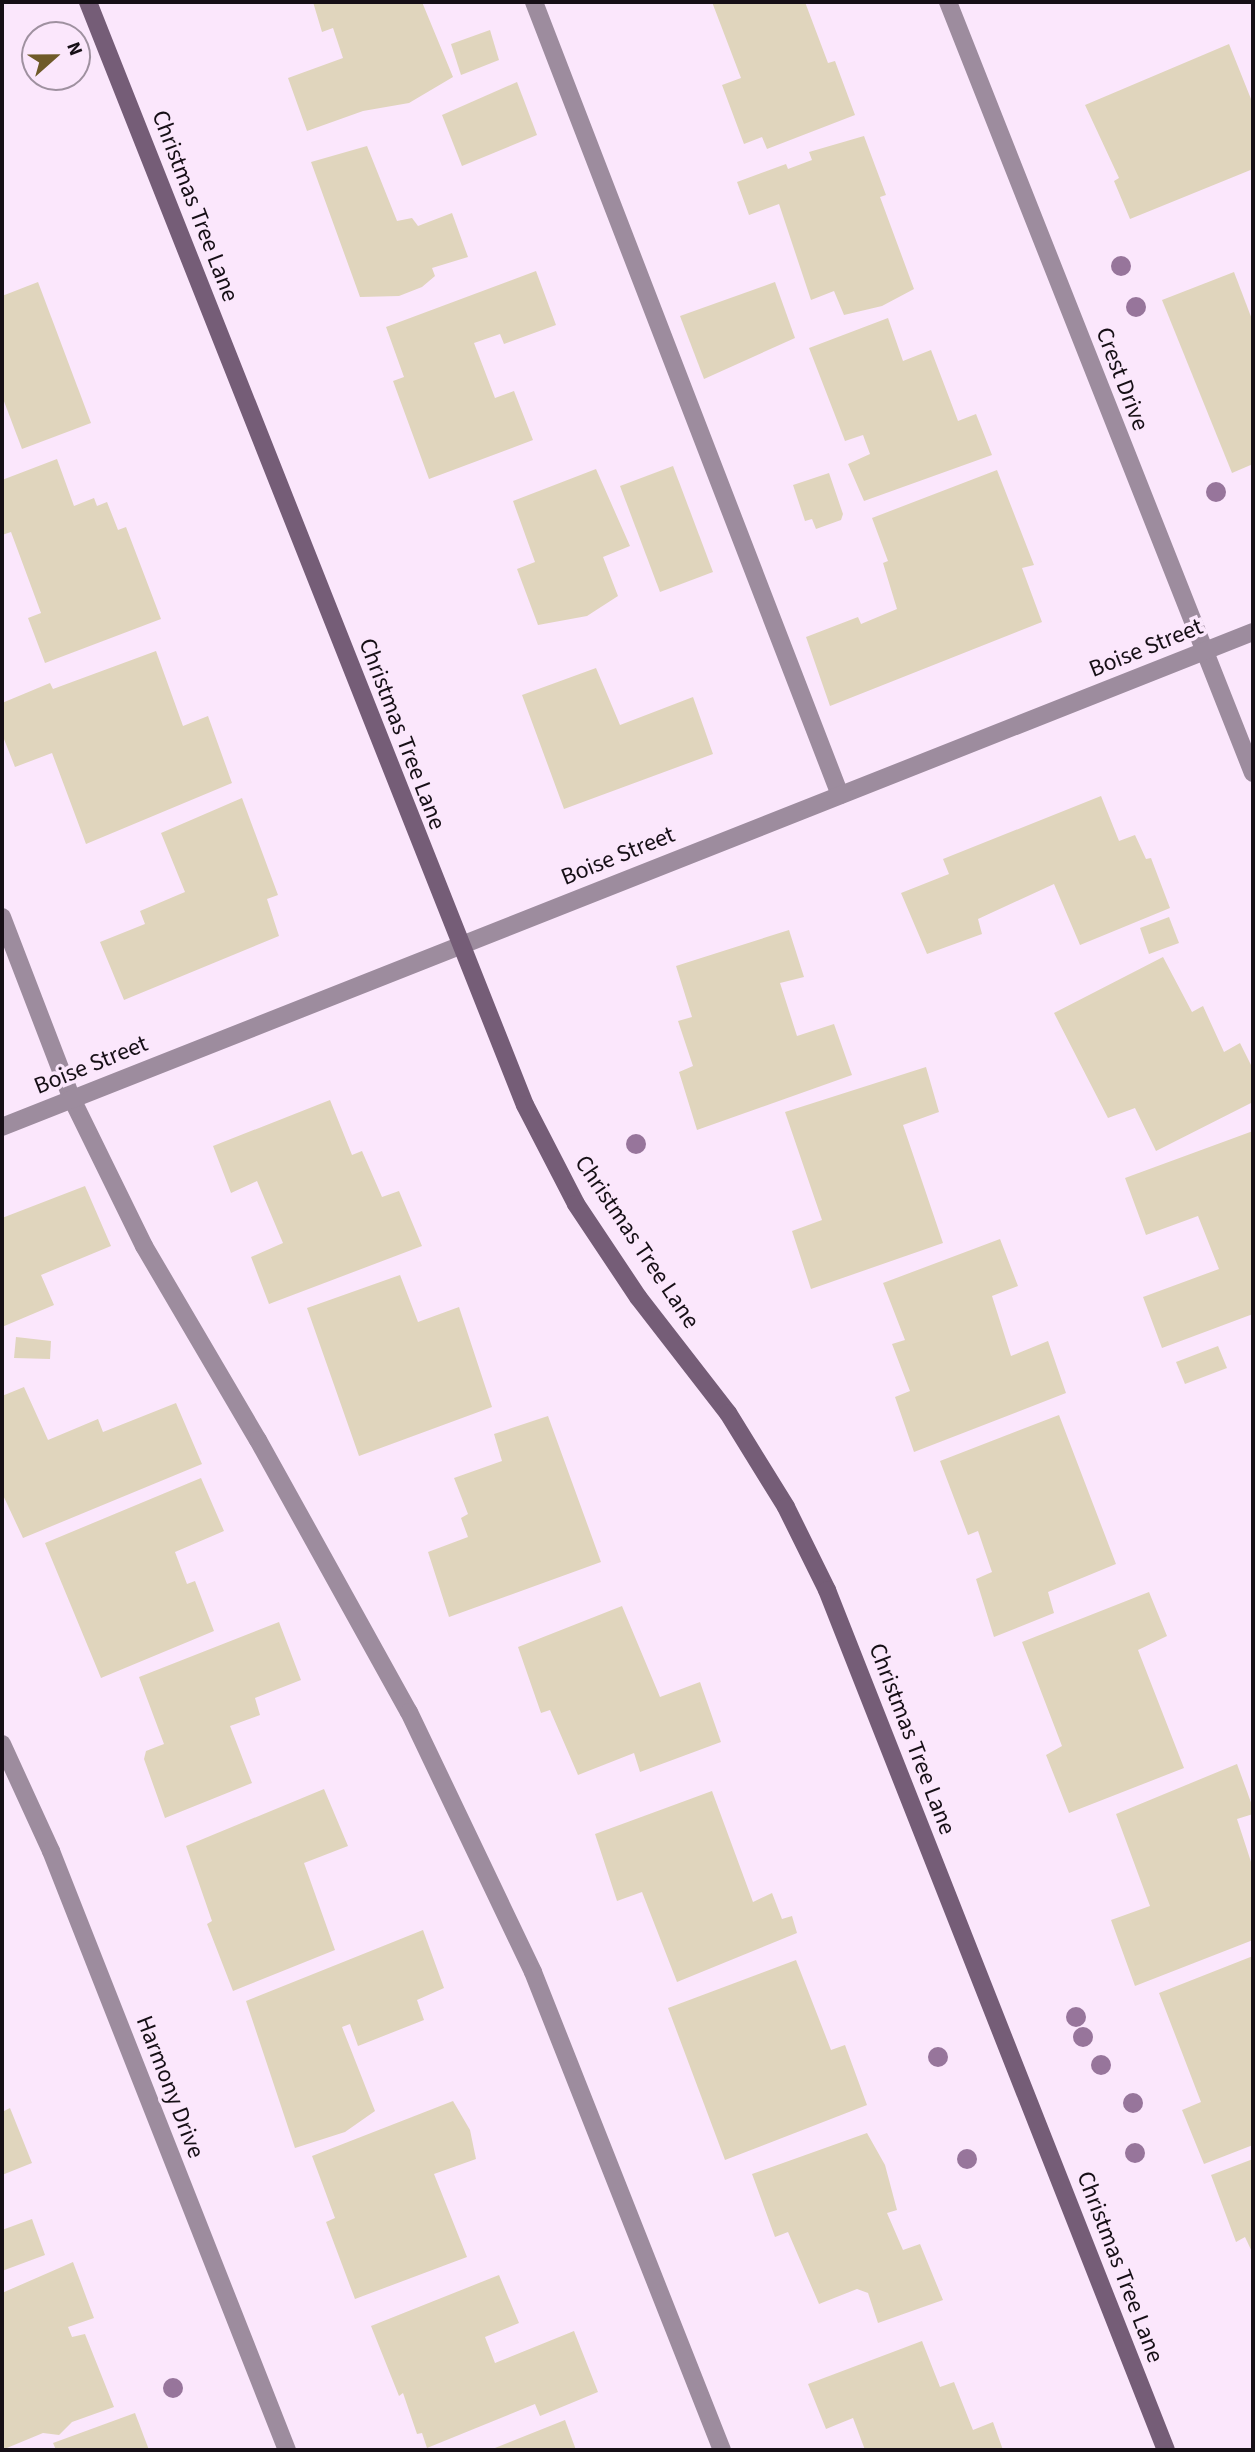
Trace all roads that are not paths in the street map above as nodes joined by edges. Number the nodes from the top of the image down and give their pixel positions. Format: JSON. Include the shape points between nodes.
{"nodes":[{"id":1,"x":88,"y":2,"type":"edge"},
{"id":2,"x":534,"y":2,"type":"edge"},
{"id":3,"x":950,"y":2,"type":"edge"},
{"id":4,"x":1253,"y":632,"type":"edge"},
{"id":5,"x":1203,"y":651,"type":"junction"},
{"id":6,"x":1253,"y":774,"type":"edge"},
{"id":7,"x":840,"y":795,"type":"junction"},
{"id":8,"x":2,"y":917,"type":"edge"},
{"id":9,"x":459,"y":946,"type":"junction"},
{"id":10,"x":72,"y":1099,"type":"junction"},
{"id":11,"x":2,"y":1127,"type":"edge"},
{"id":12,"x":2,"y":1744,"type":"edge"},
{"id":13,"x":286,"y":2450,"type":"edge"},
{"id":14,"x":723,"y":2450,"type":"edge"},
{"id":15,"x":1166,"y":2450,"type":"edge"}],
"edges":[{"from":1,"to":9,"type":"street","name":"Christmas Tree Lane"},
{"from":2,"to":7,"type":"street"},
{"from":3,"to":5,"type":"street","name":"Crest Drive"},
{"from":4,"to":5,"type":"street","name":"Boise Street"},
{"from":5,"to":6,"type":"street","name":"Crest Drive"},
{"from":5,"to":7,"type":"street","name":"Boise Street"},
{"from":7,"to":9,"type":"street","name":"Boise Street"},
{"from":8,"to":10,"type":"street"},
{"from":9,"to":10,"type":"street","name":"Boise Street"},
{"from":9,"to":15,"type":"street","name":"Christmas Tree Lane","via":[[525,1105],[576,1204],[638,1297],[728,1413],[786,1507],[827,1590]]},
{"from":10,"to":11,"type":"street","name":"Boise Street"},
{"from":10,"to":14,"type":"street","via":[[144,1246],[409,1712],[533,1972]]},
{"from":12,"to":13,"type":"street","name":"Harmony Drive","via":[[51,1852]]}]}
